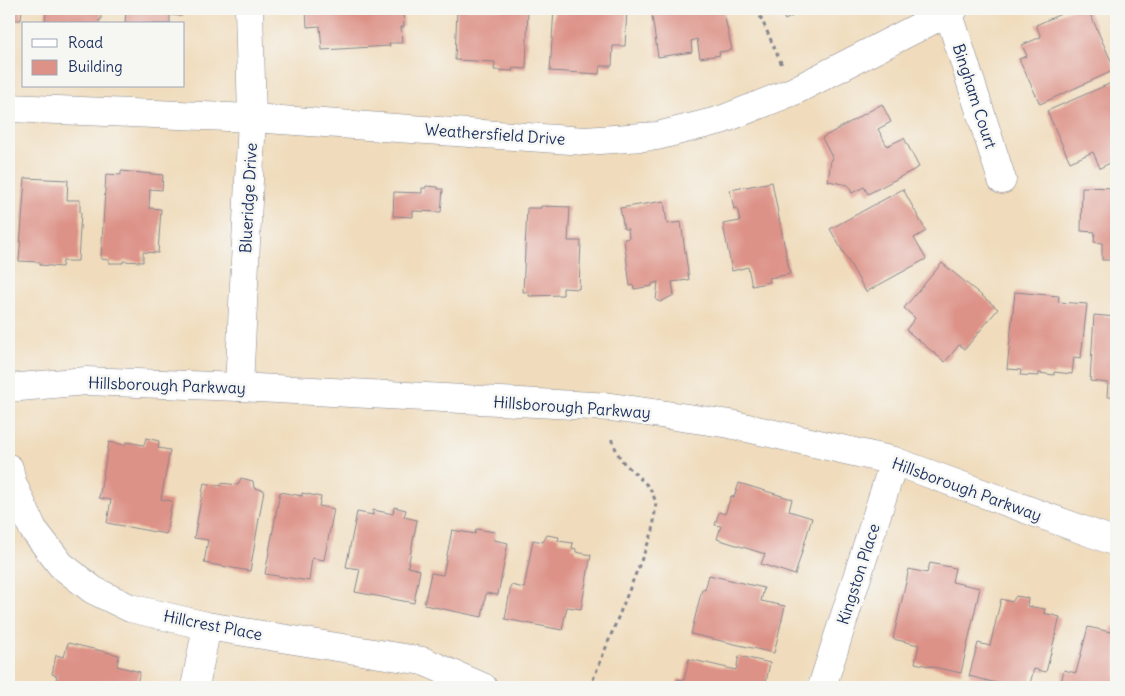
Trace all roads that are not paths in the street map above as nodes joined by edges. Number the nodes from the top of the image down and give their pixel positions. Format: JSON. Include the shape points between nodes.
{"nodes":[{"id":1,"x":250,"y":9,"type":"edge"},
{"id":2,"x":951,"y":10,"type":"edge"},
{"id":3,"x":9,"y":108,"type":"edge"},
{"id":4,"x":252,"y":118,"type":"junction"},
{"id":5,"x":1002,"y":180,"type":"dead end"},
{"id":6,"x":239,"y":387,"type":"junction"},
{"id":7,"x":9,"y":388,"type":"edge"},
{"id":8,"x":894,"y":461,"type":"junction"},
{"id":9,"x":9,"y":468,"type":"edge"},
{"id":10,"x":1116,"y":542,"type":"edge"},
{"id":11,"x":208,"y":626,"type":"junction"},
{"id":12,"x":196,"y":687,"type":"edge"},
{"id":13,"x":483,"y":687,"type":"edge"},
{"id":14,"x":822,"y":687,"type":"edge"}],
"edges":[{"from":1,"to":4,"type":"street","name":"Blueridge Drive"},
{"from":2,"to":4,"type":"street","name":"Weathersfield Drive","via":[[794,91],[721,120],[657,136],[585,140]]},
{"from":2,"to":5,"type":"street","name":"Bingham Court"},
{"from":3,"to":4,"type":"street","name":"Weathersfield Drive"},
{"from":4,"to":6,"type":"street","name":"Blueridge Drive"},
{"from":6,"to":7,"type":"street","name":"Hillsborough Parkway","via":[[86,381]]},
{"from":6,"to":8,"type":"street","name":"Hillsborough Parkway","via":[[611,407],[730,424]]},
{"from":8,"to":10,"type":"street","name":"Hillsborough Parkway"},
{"from":8,"to":14,"type":"street","name":"Kingston Place"},
{"from":9,"to":11,"type":"street","name":"Hillcrest Place","via":[[33,528],[61,565],[86,585],[130,608]]},
{"from":11,"to":12,"type":"street"},
{"from":11,"to":13,"type":"street","name":"Hillcrest Place","via":[[424,661]]}]}
